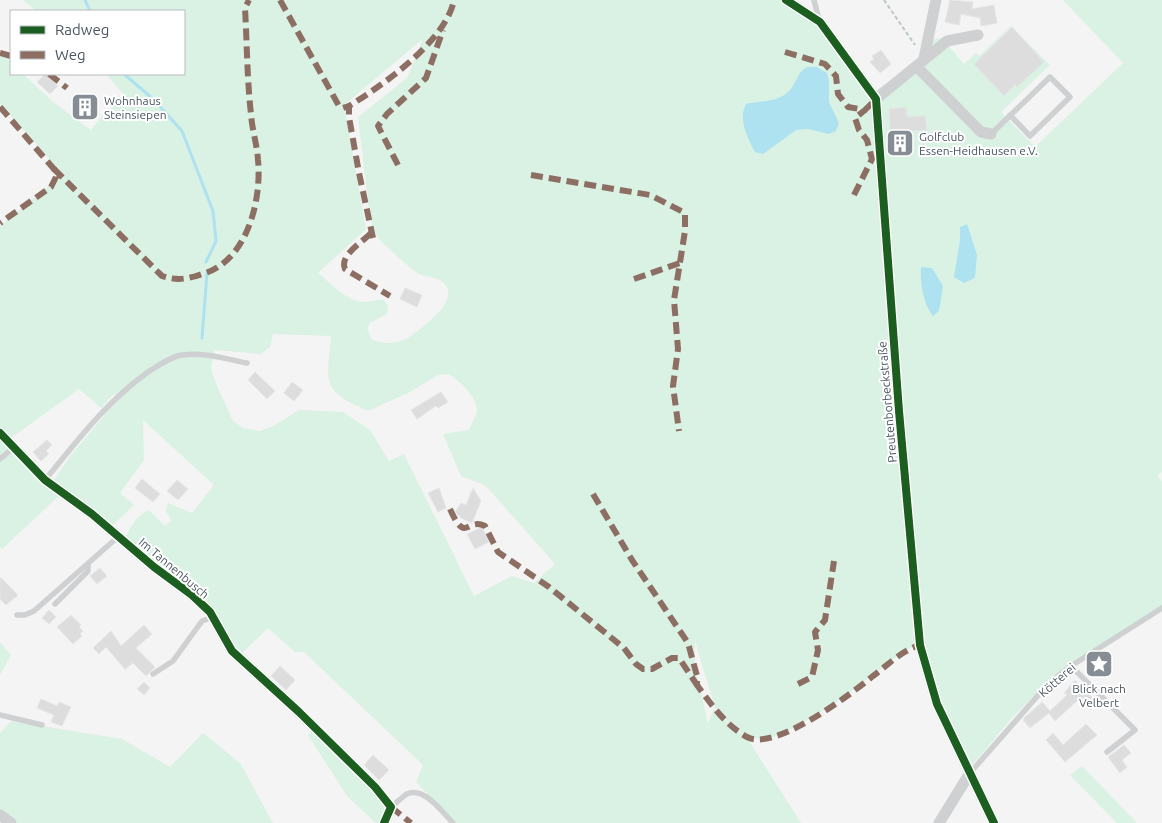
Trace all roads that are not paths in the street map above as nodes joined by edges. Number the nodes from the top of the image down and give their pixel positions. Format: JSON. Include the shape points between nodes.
{"nodes":[{"id":1,"x":786,"y":0,"type":"edge"},
{"id":2,"x":814,"y":0,"type":"edge"},
{"id":3,"x":936,"y":0,"type":"edge"},
{"id":4,"x":820,"y":22,"type":"junction"},
{"id":5,"x":978,"y":36,"type":"dead end"},
{"id":6,"x":921,"y":63,"type":"junction"},
{"id":7,"x":876,"y":99,"type":"junction"},
{"id":8,"x":1010,"y":115,"type":"junction"},
{"id":9,"x":991,"y":134,"type":"joint"},
{"id":10,"x":247,"y":363,"type":"dead end"},
{"id":11,"x":0,"y":432,"type":"edge"},
{"id":12,"x":13,"y":448,"type":"junction"},
{"id":13,"x":0,"y":459,"type":"edge"},
{"id":14,"x":45,"y":480,"type":"junction"},
{"id":15,"x":119,"y":536,"type":"junction"},
{"id":16,"x":88,"y":566,"type":"junction"},
{"id":17,"x":55,"y":604,"type":"dead end"},
{"id":18,"x":1162,"y":608,"type":"edge"},
{"id":19,"x":18,"y":615,"type":"dead end"},
{"id":20,"x":213,"y":617,"type":"junction"},
{"id":21,"x":1071,"y":666,"type":"junction"},
{"id":22,"x":153,"y":674,"type":"dead end"},
{"id":23,"x":0,"y":715,"type":"edge"},
{"id":24,"x":42,"y":725,"type":"dead end"},
{"id":25,"x":1107,"y":752,"type":"dead end"},
{"id":26,"x":970,"y":773,"type":"junction"},
{"id":27,"x":391,"y":807,"type":"junction"},
{"id":28,"x":0,"y":815,"type":"edge"},
{"id":29,"x":10,"y":823,"type":"edge"},
{"id":30,"x":384,"y":823,"type":"edge"},
{"id":31,"x":453,"y":823,"type":"edge"},
{"id":32,"x":939,"y":823,"type":"edge"},
{"id":33,"x":994,"y":823,"type":"edge"}],
"edges":[{"from":1,"to":4,"type":"street"},
{"from":2,"to":4,"type":"lane"},
{"from":3,"to":6,"type":"street"},
{"from":4,"to":7,"type":"street"},
{"from":5,"to":6,"type":"street","via":[[947,41]]},
{"from":6,"to":7,"type":"street"},
{"from":6,"to":9,"type":"street","via":[[981,132]]},
{"from":7,"to":26,"type":"street","name":"Preutenborbeckstraße","via":[[920,644],[937,704]]},
{"from":8,"to":8,"type":"lane","via":[[1050,77],[1070,97],[1030,136]]},
{"from":8,"to":9,"type":"lane"},
{"from":10,"to":14,"type":"lane","via":[[199,355],[182,355],[167,360],[118,394]]},
{"from":11,"to":12,"type":"street","name":"Im Tannenbusch"},
{"from":12,"to":13,"type":"lane"},
{"from":12,"to":14,"type":"street","name":"Im Tannenbusch"},
{"from":14,"to":15,"type":"street","name":"Im Tannenbusch"},
{"from":15,"to":16,"type":"lane"},
{"from":15,"to":20,"type":"street","name":"Im Tannenbusch","via":[[192,595]]},
{"from":16,"to":17,"type":"lane","via":[[88,571]]},
{"from":16,"to":19,"type":"lane","via":[[82,566],[34,611]]},
{"from":18,"to":21,"type":"lane","name":"Kötterei"},
{"from":20,"to":22,"type":"lane","via":[[202,621],[172,661]]},
{"from":20,"to":27,"type":"street","name":"Im Tannenbusch","via":[[232,651],[299,712]]},
{"from":21,"to":25,"type":"lane","via":[[1135,730]]},
{"from":21,"to":26,"type":"lane","name":"Kötterei","via":[[1048,684]]},
{"from":23,"to":24,"type":"lane"},
{"from":26,"to":32,"type":"street"},
{"from":26,"to":33,"type":"street","name":"Preutenborbeckstraße"},
{"from":27,"to":30,"type":"street"},
{"from":27,"to":31,"type":"lane","via":[[408,794],[417,793],[432,801]]},
{"from":28,"to":29,"type":"street"}]}
